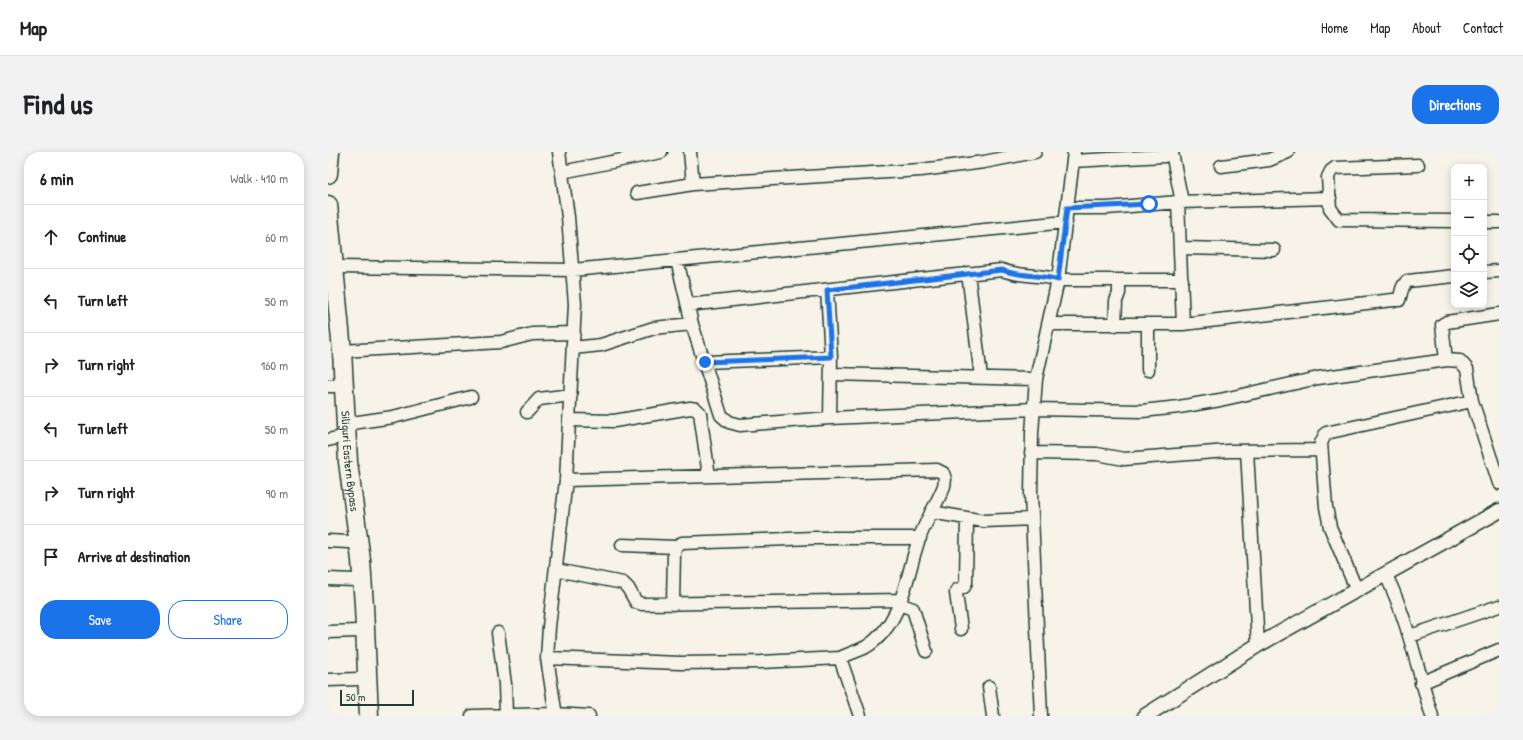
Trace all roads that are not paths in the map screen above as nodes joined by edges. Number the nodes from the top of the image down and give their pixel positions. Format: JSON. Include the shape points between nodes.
{"nodes":[{"id":1,"x":330,"y":152,"type":"edge"},
{"id":2,"x":559,"y":152,"type":"edge"},
{"id":3,"x":661,"y":152,"type":"edge"},
{"id":4,"x":690,"y":152,"type":"edge"},
{"id":5,"x":1035,"y":152,"type":"edge"},
{"id":6,"x":1288,"y":152,"type":"edge"},
{"id":7,"x":1171,"y":153,"type":"edge"},
{"id":8,"x":1073,"y":156,"type":"edge"},
{"id":9,"x":1418,"y":165,"type":"dead end"},
{"id":10,"x":1221,"y":166,"type":"dead end"},
{"id":11,"x":562,"y":172,"type":"junction"},
{"id":12,"x":328,"y":174,"type":"edge"},
{"id":13,"x":693,"y":184,"type":"junction"},
{"id":14,"x":637,"y":194,"type":"dead end"},
{"id":15,"x":1330,"y":198,"type":"junction"},
{"id":16,"x":1178,"y":202,"type":"junction"},
{"id":17,"x":328,"y":205,"type":"edge"},
{"id":18,"x":1067,"y":208,"type":"junction"},
{"id":19,"x":1451,"y":221,"type":"edge"},
{"id":20,"x":1066,"y":222,"type":"junction"},
{"id":21,"x":1487,"y":222,"type":"edge"},
{"id":22,"x":1499,"y":222,"type":"edge"},
{"id":23,"x":1181,"y":248,"type":"junction"},
{"id":24,"x":1274,"y":250,"type":"dead end"},
{"id":25,"x":677,"y":260,"type":"junction"},
{"id":26,"x":335,"y":267,"type":"junction"},
{"id":27,"x":573,"y":270,"type":"junction"},
{"id":28,"x":1499,"y":271,"type":"edge"},
{"id":29,"x":1487,"y":272,"type":"edge"},
{"id":30,"x":968,"y":273,"type":"junction"},
{"id":31,"x":1451,"y":276,"type":"edge"},
{"id":32,"x":1058,"y":280,"type":"junction"},
{"id":33,"x":1119,"y":280,"type":"junction"},
{"id":34,"x":1182,"y":280,"type":"junction"},
{"id":35,"x":827,"y":290,"type":"junction"},
{"id":36,"x":328,"y":293,"type":"edge"},
{"id":37,"x":328,"y":298,"type":"edge"},
{"id":38,"x":688,"y":305,"type":"junction"},
{"id":39,"x":1499,"y":314,"type":"edge"},
{"id":40,"x":692,"y":324,"type":"junction"},
{"id":41,"x":1048,"y":324,"type":"junction"},
{"id":42,"x":1148,"y":324,"type":"junction"},
{"id":43,"x":1183,"y":324,"type":"junction"},
{"id":44,"x":1115,"y":325,"type":"junction"},
{"id":45,"x":574,"y":333,"type":"junction"},
{"id":46,"x":573,"y":348,"type":"junction"},
{"id":47,"x":342,"y":351,"type":"junction"},
{"id":48,"x":831,"y":357,"type":"junction"},
{"id":49,"x":1446,"y":360,"type":"junction"},
{"id":50,"x":705,"y":362,"type":"junction"},
{"id":51,"x":1148,"y":370,"type":"dead end"},
{"id":52,"x":831,"y":374,"type":"junction"},
{"id":53,"x":981,"y":377,"type":"junction"},
{"id":54,"x":1036,"y":379,"type":"junction"},
{"id":55,"x":331,"y":386,"type":"edge"},
{"id":56,"x":571,"y":395,"type":"junction"},
{"id":57,"x":471,"y":397,"type":"dead end"},
{"id":58,"x":1472,"y":401,"type":"junction"},
{"id":59,"x":1034,"y":409,"type":"junction"},
{"id":60,"x":526,"y":412,"type":"dead end"},
{"id":61,"x":830,"y":418,"type":"junction"},
{"id":62,"x":569,"y":420,"type":"junction"},
{"id":63,"x":337,"y":434,"type":"edge"},
{"id":64,"x":1321,"y":450,"type":"junction"},
{"id":65,"x":1247,"y":451,"type":"junction"},
{"id":66,"x":1031,"y":453,"type":"junction"},
{"id":67,"x":709,"y":476,"type":"junction"},
{"id":68,"x":566,"y":480,"type":"junction"},
{"id":69,"x":1499,"y":484,"type":"edge"},
{"id":70,"x":1499,"y":511,"type":"edge"},
{"id":71,"x":931,"y":512,"type":"junction"},
{"id":72,"x":967,"y":519,"type":"junction"},
{"id":73,"x":1032,"y":519,"type":"junction"},
{"id":74,"x":920,"y":538,"type":"junction"},
{"id":75,"x":328,"y":541,"type":"edge"},
{"id":76,"x":349,"y":542,"type":"junction"},
{"id":77,"x":622,"y":545,"type":"dead end"},
{"id":78,"x":676,"y":547,"type":"junction"},
{"id":79,"x":556,"y":570,"type":"junction"},
{"id":80,"x":1386,"y":575,"type":"junction"},
{"id":81,"x":328,"y":579,"type":"edge"},
{"id":82,"x":354,"y":580,"type":"junction"},
{"id":83,"x":1357,"y":591,"type":"junction"},
{"id":84,"x":900,"y":602,"type":"junction"},
{"id":85,"x":673,"y":604,"type":"junction"},
{"id":86,"x":1499,"y":606,"type":"edge"},
{"id":87,"x":960,"y":628,"type":"dead end"},
{"id":88,"x":358,"y":631,"type":"junction"},
{"id":89,"x":328,"y":632,"type":"edge"},
{"id":90,"x":498,"y":633,"type":"dead end"},
{"id":91,"x":1410,"y":636,"type":"junction"},
{"id":92,"x":1258,"y":645,"type":"junction"},
{"id":93,"x":1499,"y":650,"type":"edge"},
{"id":94,"x":926,"y":651,"type":"dead end"},
{"id":95,"x":547,"y":658,"type":"junction"},
{"id":96,"x":840,"y":658,"type":"junction"},
{"id":97,"x":359,"y":678,"type":"junction"},
{"id":98,"x":328,"y":680,"type":"edge"},
{"id":99,"x":1421,"y":683,"type":"junction"},
{"id":100,"x":989,"y":687,"type":"dead end"},
{"id":101,"x":506,"y":715,"type":"edge"},
{"id":102,"x":527,"y":715,"type":"edge"},
{"id":103,"x":556,"y":715,"type":"edge"},
{"id":104,"x":360,"y":716,"type":"edge"},
{"id":105,"x":369,"y":716,"type":"edge"},
{"id":106,"x":472,"y":716,"type":"edge"},
{"id":107,"x":589,"y":716,"type":"edge"},
{"id":108,"x":860,"y":716,"type":"edge"},
{"id":109,"x":994,"y":716,"type":"edge"},
{"id":110,"x":1041,"y":716,"type":"edge"},
{"id":111,"x":1145,"y":716,"type":"edge"},
{"id":112,"x":1432,"y":716,"type":"edge"}],
"edges":[{"from":1,"to":12,"type":"main road"},
{"from":2,"to":11,"type":"street"},
{"from":3,"to":11,"type":"street"},
{"from":4,"to":13,"type":"street"},
{"from":5,"to":13,"type":"street","via":[[921,170]]},
{"from":6,"to":10,"type":"street","via":[[1269,160]]},
{"from":7,"to":8,"type":"street","via":[[1164,156]]},
{"from":7,"to":16,"type":"street","via":[[1182,202]]},
{"from":8,"to":18,"type":"street"},
{"from":9,"to":15,"type":"street","via":[[1335,168],[1328,177]]},
{"from":11,"to":27,"type":"street"},
{"from":13,"to":14,"type":"street"},
{"from":15,"to":16,"type":"street"},
{"from":15,"to":19,"type":"street","via":[[1330,208],[1340,220]]},
{"from":16,"to":18,"type":"street","via":[[1107,208]]},
{"from":16,"to":23,"type":"street"},
{"from":17,"to":26,"type":"main road","name":"Siliguri Eastern Bypass"},
{"from":18,"to":20,"type":"street"},
{"from":20,"to":25,"type":"street"},
{"from":20,"to":32,"type":"street"},
{"from":21,"to":22,"type":"street"},
{"from":23,"to":24,"type":"street"},
{"from":23,"to":34,"type":"street"},
{"from":25,"to":27,"type":"street"},
{"from":25,"to":38,"type":"street"},
{"from":26,"to":27,"type":"street"},
{"from":26,"to":47,"type":"main road","name":"Siliguri Eastern Bypass"},
{"from":27,"to":45,"type":"street"},
{"from":28,"to":29,"type":"street"},
{"from":30,"to":32,"type":"street","via":[[1002,270],[1012,274]]},
{"from":30,"to":35,"type":"street"},
{"from":30,"to":53,"type":"street"},
{"from":31,"to":43,"type":"street","via":[[1408,281],[1404,283],[1399,300]]},
{"from":32,"to":33,"type":"street"},
{"from":32,"to":41,"type":"street"},
{"from":33,"to":34,"type":"street"},
{"from":33,"to":44,"type":"street"},
{"from":34,"to":43,"type":"street"},
{"from":35,"to":38,"type":"street"},
{"from":35,"to":48,"type":"street"},
{"from":36,"to":37,"type":"main road","name":"Siliguri Eastern Bypass"},
{"from":37,"to":55,"type":"main road","name":"Siliguri Eastern Bypass"},
{"from":38,"to":40,"type":"street"},
{"from":39,"to":49,"type":"street","via":[[1447,322],[1442,326]]},
{"from":40,"to":46,"type":"street","via":[[654,328],[606,344]]},
{"from":40,"to":50,"type":"street"},
{"from":41,"to":44,"type":"street"},
{"from":41,"to":54,"type":"street"},
{"from":42,"to":43,"type":"street"},
{"from":42,"to":44,"type":"street"},
{"from":42,"to":51,"type":"street"},
{"from":45,"to":46,"type":"street"},
{"from":45,"to":47,"type":"street","via":[[532,334],[501,342]]},
{"from":46,"to":56,"type":"street"},
{"from":47,"to":63,"type":"main road","name":"Siliguri Eastern Bypass"},
{"from":48,"to":50,"type":"street"},
{"from":48,"to":52,"type":"street"},
{"from":49,"to":58,"type":"street","via":[[1460,360],[1465,365]]},
{"from":49,"to":59,"type":"street","via":[[1318,378],[1179,408],[1142,411]]},
{"from":50,"to":61,"type":"street","via":[[721,415],[729,422],[740,425]]},
{"from":52,"to":53,"type":"street"},
{"from":52,"to":61,"type":"street"},
{"from":53,"to":54,"type":"street"},
{"from":54,"to":59,"type":"street"},
{"from":55,"to":63,"type":"main road","name":"Siliguri Eastern Bypass"},
{"from":56,"to":60,"type":"street","via":[[538,399]]},
{"from":56,"to":62,"type":"street"},
{"from":57,"to":63,"type":"street"},
{"from":58,"to":64,"type":"street","via":[[1326,433],[1322,438]]},
{"from":58,"to":69,"type":"street"},
{"from":59,"to":61,"type":"street"},
{"from":59,"to":66,"type":"street"},
{"from":62,"to":67,"type":"street","via":[[614,420],[696,409],[700,413]]},
{"from":62,"to":68,"type":"street"},
{"from":63,"to":76,"type":"main road","name":"Siliguri Eastern Bypass","via":[[344,517]]},
{"from":63,"to":105,"type":"main road","name":"Siliguri Eastern Bypass","via":[[348,462],[361,567]]},
{"from":64,"to":65,"type":"street"},
{"from":64,"to":83,"type":"street","via":[[1330,527]]},
{"from":65,"to":66,"type":"street","via":[[1124,459],[1097,454]]},
{"from":65,"to":92,"type":"street"},
{"from":66,"to":73,"type":"street"},
{"from":67,"to":68,"type":"street"},
{"from":67,"to":71,"type":"street","via":[[936,470],[942,473],[945,479],[939,501]]},
{"from":68,"to":79,"type":"street"},
{"from":70,"to":80,"type":"street"},
{"from":71,"to":72,"type":"street"},
{"from":71,"to":74,"type":"street"},
{"from":72,"to":73,"type":"street"},
{"from":72,"to":87,"type":"street","via":[[966,582],[956,593]]},
{"from":73,"to":110,"type":"street"},
{"from":74,"to":78,"type":"street","via":[[697,542],[682,543]]},
{"from":74,"to":84,"type":"street"},
{"from":75,"to":76,"type":"street"},
{"from":76,"to":82,"type":"main road","name":"Siliguri Eastern Bypass"},
{"from":77,"to":78,"type":"street"},
{"from":78,"to":85,"type":"street"},
{"from":79,"to":85,"type":"street","via":[[623,583],[636,602]]},
{"from":79,"to":95,"type":"street"},
{"from":80,"to":83,"type":"street"},
{"from":80,"to":91,"type":"street","via":[[1399,602]]},
{"from":81,"to":82,"type":"street"},
{"from":82,"to":88,"type":"main road","name":"Siliguri Eastern Bypass"},
{"from":83,"to":92,"type":"street"},
{"from":84,"to":85,"type":"street"},
{"from":84,"to":94,"type":"street","via":[[913,609]]},
{"from":84,"to":96,"type":"street","via":[[894,617],[882,634],[865,647]]},
{"from":86,"to":91,"type":"street"},
{"from":88,"to":89,"type":"street"},
{"from":88,"to":97,"type":"main road","name":"Siliguri Eastern Bypass"},
{"from":90,"to":101,"type":"street","via":[[505,684]]},
{"from":91,"to":99,"type":"street"},
{"from":92,"to":111,"type":"street"},
{"from":93,"to":99,"type":"street"},
{"from":95,"to":96,"type":"street","via":[[680,663]]},
{"from":95,"to":103,"type":"street"},
{"from":96,"to":108,"type":"street"},
{"from":97,"to":98,"type":"street"},
{"from":97,"to":104,"type":"main road","name":"Siliguri Eastern Bypass"},
{"from":99,"to":112,"type":"street"},
{"from":100,"to":109,"type":"street"},
{"from":101,"to":102,"type":"street"},
{"from":101,"to":106,"type":"street"},
{"from":102,"to":103,"type":"street"},
{"from":103,"to":107,"type":"street"}]}
